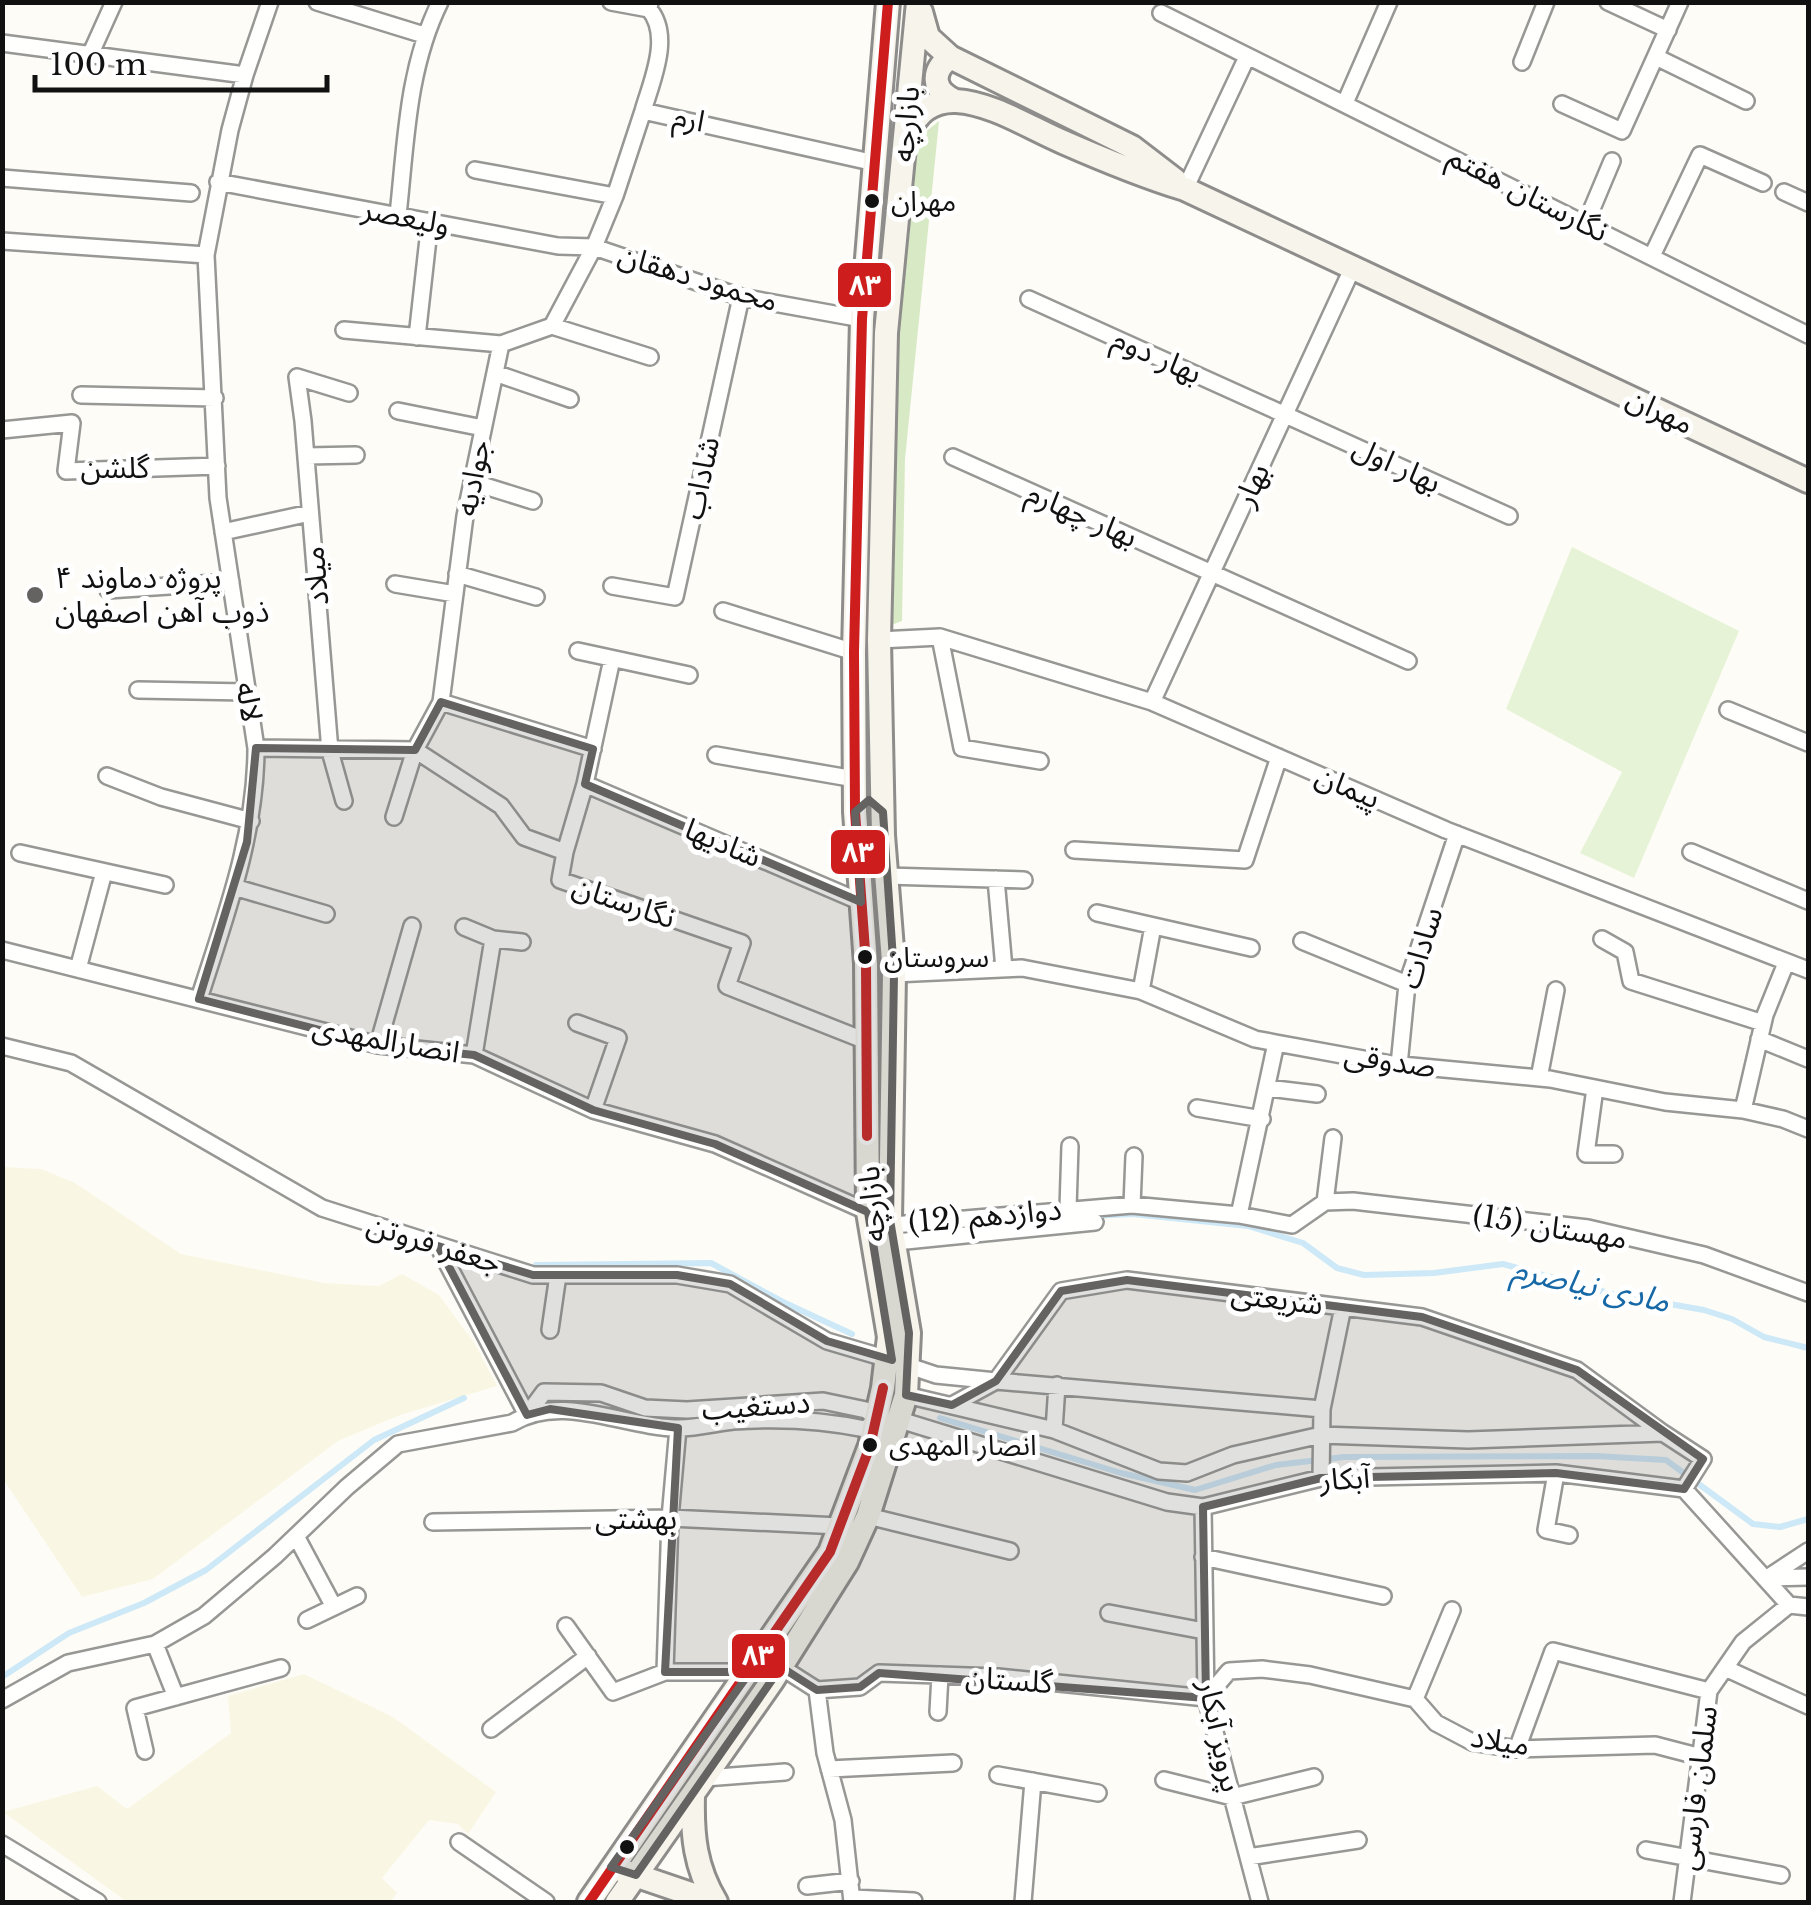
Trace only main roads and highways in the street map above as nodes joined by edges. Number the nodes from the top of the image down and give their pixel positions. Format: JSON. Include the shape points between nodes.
{"nodes":[{"id":1,"x":888,"y":2,"type":"edge"},
{"id":2,"x":918,"y":2,"type":"edge"},
{"id":3,"x":950,"y":56,"type":"junction"},
{"id":4,"x":955,"y":101,"type":"junction"},
{"id":5,"x":904,"y":144,"type":"junction"},
{"id":6,"x":1185,"y":189,"type":"junction"},
{"id":7,"x":1808,"y":482,"type":"edge"},
{"id":8,"x":881,"y":767,"type":"junction"},
{"id":9,"x":855,"y":774,"type":"junction"},
{"id":10,"x":855,"y":812,"type":"junction"},
{"id":11,"x":882,"y":812,"type":"junction"},
{"id":12,"x":898,"y":1362,"type":"junction"},
{"id":13,"x":889,"y":1419,"type":"junction"},
{"id":14,"x":699,"y":1786,"type":"junction"},
{"id":15,"x":612,"y":1867,"type":"junction"},
{"id":16,"x":636,"y":1875,"type":"junction"},
{"id":17,"x":659,"y":1884,"type":"junction"},
{"id":18,"x":589,"y":1902,"type":"edge"},
{"id":19,"x":617,"y":1902,"type":"edge"},
{"id":20,"x":636,"y":1902,"type":"edge"},
{"id":21,"x":715,"y":1902,"type":"edge"}],
"edges":[{"from":1,"to":9,"type":"main road","name":"بازارچه","via":[[862,319]]},
{"from":2,"to":3,"type":"main road","name":"مهران","via":[[928,37]]},
{"from":2,"to":5,"type":"main road","name":"بازارچه"},
{"from":3,"to":4,"type":"main road","via":[[938,66],[935,81]]},
{"from":3,"to":6,"type":"main road","name":"مهران","via":[[1132,147]]},
{"from":4,"to":5,"type":"main road","via":[[930,105],[915,118]]},
{"from":4,"to":6,"type":"main road","name":"مهران"},
{"from":5,"to":8,"type":"main road","name":"بازارچه","via":[[886,333]]},
{"from":6,"to":7,"type":"main road","name":"مهران"},
{"from":8,"to":9,"type":"main road","via":[[872,778]]},
{"from":8,"to":11,"type":"main road","name":"بازارچه"},
{"from":9,"to":10,"type":"main road","name":"بازارچه"},
{"from":10,"to":11,"type":"main road","via":[[869,800]]},
{"from":10,"to":12,"type":"main road","name":"بازارچه","via":[[866,964],[868,1212]]},
{"from":11,"to":12,"type":"main road","name":"بازارچه","via":[[894,974],[892,1233],[909,1333]]},
{"from":12,"to":13,"type":"main road","name":"بازارچه"},
{"from":12,"to":13,"type":"main road","name":"بازارچه","via":[[906,1395]]},
{"from":13,"to":14,"type":"main road","name":"بازارچه","via":[[868,1516],[847,1562]]},
{"from":13,"to":15,"type":"main road","name":"بازارچه","via":[[830,1552]]},
{"from":14,"to":16,"type":"main road","name":"بازارچه"},
{"from":14,"to":21,"type":"main road","via":[[692,1832]]},
{"from":15,"to":16,"type":"main road"},
{"from":15,"to":18,"type":"main road","name":"بازارچه"},
{"from":16,"to":17,"type":"main road"},
{"from":16,"to":19,"type":"main road","name":"بازارچه"},
{"from":17,"to":20,"type":"main road"},
{"from":17,"to":21,"type":"main road"}]}
